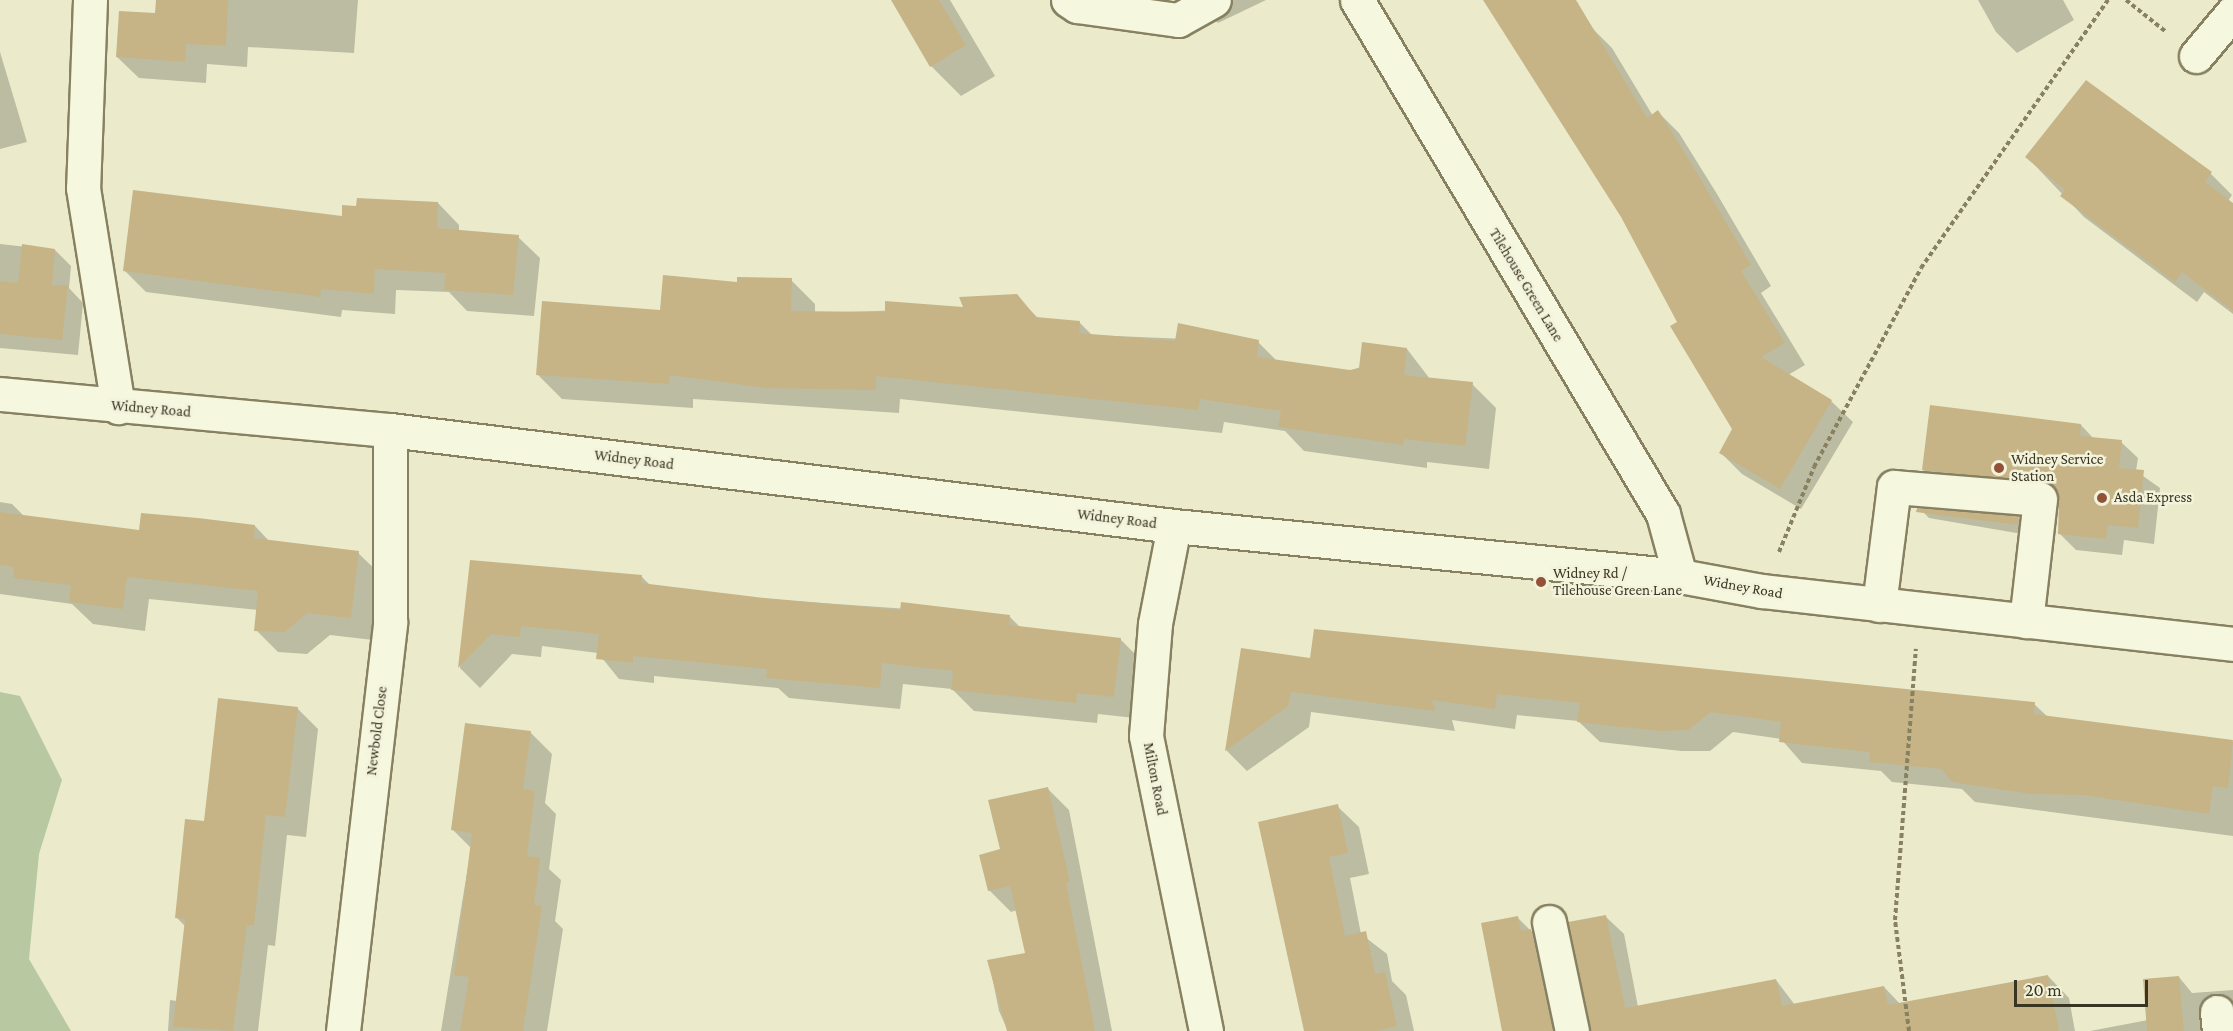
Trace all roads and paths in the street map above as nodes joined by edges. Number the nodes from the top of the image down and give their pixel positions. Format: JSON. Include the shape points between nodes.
{"nodes":[{"id":1,"x":90,"y":0,"type":"edge"},
{"id":2,"x":1068,"y":0,"type":"edge"},
{"id":3,"x":1214,"y":0,"type":"edge"},
{"id":4,"x":1357,"y":0,"type":"edge"},
{"id":5,"x":2108,"y":0,"type":"edge"},
{"id":6,"x":2126,"y":0,"type":"edge"},
{"id":7,"x":2233,"y":12,"type":"edge"},
{"id":8,"x":2196,"y":56,"type":"joint"},
{"id":9,"x":0,"y":394,"type":"edge"},
{"id":10,"x":118,"y":407,"type":"junction"},
{"id":11,"x":390,"y":430,"type":"junction"},
{"id":12,"x":1174,"y":526,"type":"junction"},
{"id":13,"x":1680,"y":576,"type":"junction"},
{"id":14,"x":1762,"y":591,"type":"junction"},
{"id":15,"x":1879,"y":605,"type":"junction"},
{"id":16,"x":1919,"y":609,"type":"junction"},
{"id":17,"x":2026,"y":621,"type":"junction"},
{"id":18,"x":2233,"y":644,"type":"edge"},
{"id":19,"x":1549,"y":922,"type":"dead end"},
{"id":20,"x":343,"y":1031,"type":"edge"},
{"id":21,"x":1206,"y":1031,"type":"edge"},
{"id":22,"x":1572,"y":1031,"type":"edge"},
{"id":23,"x":1909,"y":1031,"type":"edge"}],
"edges":[{"from":1,"to":10,"type":"street","via":[[83,188]]},
{"from":2,"to":3,"type":"street","via":[[1077,6],[1178,20]]},
{"from":4,"to":13,"type":"street","name":"Tilehouse Green Lane","via":[[1663,514]]},
{"from":5,"to":14,"type":"path","via":[[1921,268],[1814,467]]},
{"from":6,"to":8,"type":"path"},
{"from":7,"to":8,"type":"street"},
{"from":9,"to":10,"type":"street","name":"Widney Road"},
{"from":10,"to":11,"type":"street","name":"Widney Road"},
{"from":11,"to":12,"type":"street","name":"Widney Road"},
{"from":11,"to":20,"type":"street","name":"Newbold Close","via":[[390,621]]},
{"from":12,"to":13,"type":"street","name":"Widney Road"},
{"from":12,"to":21,"type":"street","name":"Milton Road","via":[[1155,624],[1146,736]]},
{"from":13,"to":14,"type":"street","name":"Widney Road"},
{"from":14,"to":15,"type":"street","name":"Widney Road"},
{"from":15,"to":16,"type":"street","name":"Widney Road"},
{"from":15,"to":17,"type":"street","via":[[1894,487],[2040,499]]},
{"from":16,"to":17,"type":"street","name":"Widney Road"},
{"from":16,"to":23,"type":"path","via":[[1895,920]]},
{"from":17,"to":18,"type":"street","name":"Widney Road"},
{"from":19,"to":22,"type":"street"}]}
